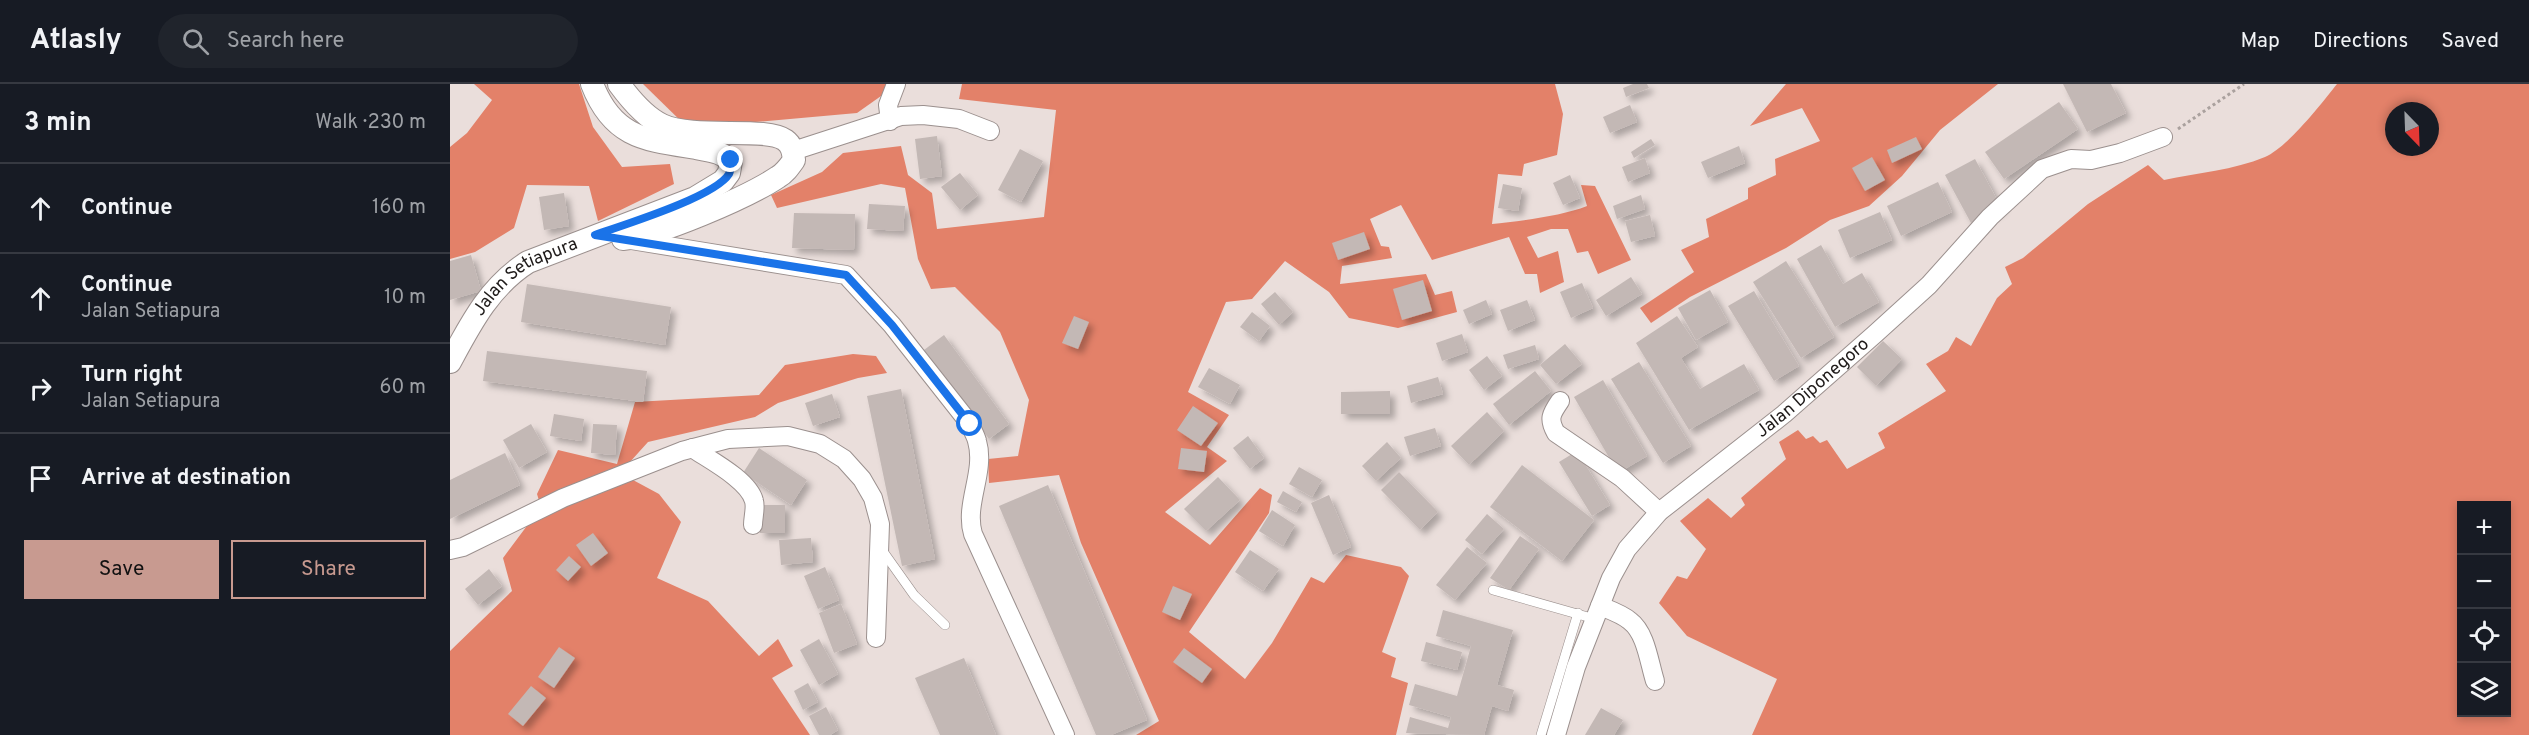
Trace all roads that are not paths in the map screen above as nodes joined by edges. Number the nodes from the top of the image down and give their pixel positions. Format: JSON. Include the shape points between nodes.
{"nodes":[{"id":1,"x":592,"y":84,"type":"edge"},
{"id":2,"x":619,"y":84,"type":"edge"},
{"id":3,"x":896,"y":84,"type":"edge"},
{"id":4,"x":890,"y":121,"type":"junction"},
{"id":5,"x":990,"y":131,"type":"dead end"},
{"id":6,"x":2163,"y":137,"type":"road end"},
{"id":7,"x":793,"y":150,"type":"junction"},
{"id":8,"x":595,"y":235,"type":"junction"},
{"id":9,"x":626,"y":239,"type":"junction"},
{"id":10,"x":450,"y":362,"type":"edge"},
{"id":11,"x":1560,"y":401,"type":"dead end"},
{"id":12,"x":692,"y":448,"type":"junction"},
{"id":13,"x":1659,"y":512,"type":"junction"},
{"id":14,"x":753,"y":525,"type":"dead end"},
{"id":15,"x":879,"y":545,"type":"junction"},
{"id":16,"x":450,"y":550,"type":"edge"},
{"id":17,"x":1493,"y":590,"type":"dead end"},
{"id":18,"x":1578,"y":613,"type":"junction"},
{"id":19,"x":1598,"y":613,"type":"junction"},
{"id":20,"x":945,"y":625,"type":"dead end"},
{"id":21,"x":876,"y":639,"type":"dead end"},
{"id":22,"x":1655,"y":681,"type":"dead end"},
{"id":23,"x":1065,"y":735,"type":"edge"},
{"id":24,"x":1541,"y":735,"type":"edge"},
{"id":25,"x":1556,"y":735,"type":"edge"}],
"edges":[{"from":1,"to":8,"type":"street","name":"Jalan Setiapura","via":[[612,119],[633,134],[654,143],[710,150],[731,160],[723,181],[695,198]]},
{"from":2,"to":7,"type":"street","via":[[632,102],[661,125],[705,134],[780,137]]},
{"from":3,"to":4,"type":"street","via":[[888,105]]},
{"from":4,"to":5,"type":"street","via":[[923,115],[959,118]]},
{"from":4,"to":7,"type":"street"},
{"from":6,"to":13,"type":"street","name":"Jalan Diponegoro","via":[[2121,153],[2091,160],[2071,159],[2042,169],[1990,217],[1929,285],[1875,334],[1784,414]]},
{"from":7,"to":9,"type":"street","name":"Jalan Setiapura","via":[[794,160],[788,169],[751,193],[680,223]]},
{"from":8,"to":9,"type":"street","name":"Jalan Setiapura"},
{"from":8,"to":10,"type":"street","name":"Jalan Setiapura","via":[[510,273],[469,325]]},
{"from":9,"to":23,"type":"street","via":[[846,275],[892,325],[970,424],[978,443],[971,529]]},
{"from":11,"to":13,"type":"street","via":[[1550,416],[1556,433],[1622,478]]},
{"from":12,"to":14,"type":"street","via":[[729,472],[752,495]]},
{"from":12,"to":15,"type":"street","via":[[728,439],[788,436],[820,444],[844,459],[868,488],[880,524]]},
{"from":12,"to":16,"type":"street","via":[[563,498]]},
{"from":13,"to":19,"type":"street","name":"Jalan Diponegoro","via":[[1627,549]]},
{"from":15,"to":20,"type":"lane","via":[[914,595]]},
{"from":15,"to":21,"type":"street"},
{"from":17,"to":18,"type":"lane"},
{"from":18,"to":19,"type":"lane"},
{"from":18,"to":24,"type":"lane"},
{"from":19,"to":22,"type":"street","via":[[1629,619],[1634,624]]},
{"from":19,"to":25,"type":"street","name":"Jalan Diponegoro","via":[[1576,667]]}]}
